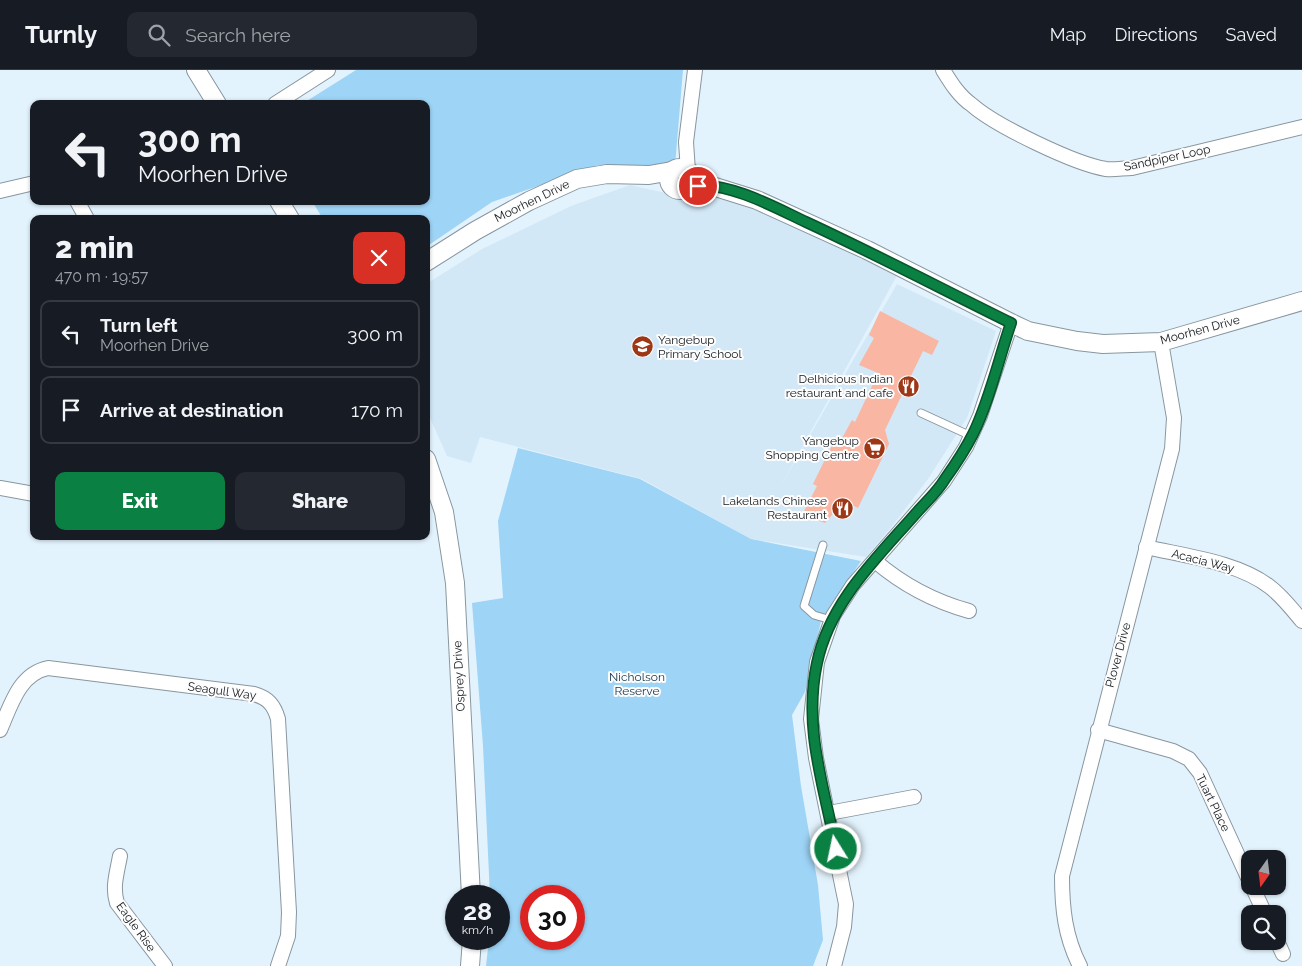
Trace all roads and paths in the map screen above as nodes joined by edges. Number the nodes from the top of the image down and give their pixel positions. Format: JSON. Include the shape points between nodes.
{"nodes":[{"id":1,"x":196,"y":70,"type":"edge"},
{"id":2,"x":328,"y":70,"type":"edge"},
{"id":3,"x":695,"y":70,"type":"edge"},
{"id":4,"x":943,"y":70,"type":"edge"},
{"id":5,"x":215,"y":100,"type":"edge"},
{"id":6,"x":281,"y":100,"type":"edge"},
{"id":7,"x":1302,"y":126,"type":"edge"},
{"id":8,"x":680,"y":175,"type":"junction"},
{"id":9,"x":30,"y":184,"type":"edge"},
{"id":10,"x":0,"y":192,"type":"edge"},
{"id":11,"x":430,"y":259,"type":"edge"},
{"id":12,"x":1302,"y":301,"type":"edge"},
{"id":13,"x":1011,"y":323,"type":"junction"},
{"id":14,"x":1161,"y":342,"type":"junction"},
{"id":15,"x":921,"y":413,"type":"dead end"},
{"id":16,"x":972,"y":436,"type":"junction"},
{"id":17,"x":430,"y":474,"type":"edge"},
{"id":18,"x":0,"y":488,"type":"edge"},
{"id":19,"x":30,"y":493,"type":"edge"},
{"id":20,"x":823,"y":544,"type":"dead end"},
{"id":21,"x":1146,"y":547,"type":"junction"},
{"id":22,"x":875,"y":561,"type":"junction"},
{"id":23,"x":969,"y":611,"type":"dead end"},
{"id":24,"x":831,"y":620,"type":"junction"},
{"id":25,"x":1302,"y":621,"type":"edge"},
{"id":26,"x":0,"y":730,"type":"edge"},
{"id":27,"x":1098,"y":730,"type":"junction"},
{"id":28,"x":914,"y":797,"type":"dead end"},
{"id":29,"x":829,"y":813,"type":"junction"},
{"id":30,"x":120,"y":856,"type":"dead end"},
{"id":31,"x":1241,"y":862,"type":"edge"},
{"id":32,"x":470,"y":885,"type":"edge"},
{"id":33,"x":471,"y":950,"type":"edge"},
{"id":34,"x":165,"y":966,"type":"edge"},
{"id":35,"x":278,"y":966,"type":"edge"},
{"id":36,"x":470,"y":966,"type":"edge"},
{"id":37,"x":834,"y":966,"type":"edge"},
{"id":38,"x":1080,"y":966,"type":"edge"}],
"edges":[{"from":1,"to":5,"type":"street"},
{"from":2,"to":6,"type":"street"},
{"from":3,"to":8,"type":"street"},
{"from":4,"to":7,"type":"street","name":"Sandpiper Loop","via":[[960,94],[982,113],[1085,164],[1108,169],[1132,168]]},
{"from":8,"to":11,"type":"street","name":"Moorhen Drive","via":[[607,174],[577,179],[482,226]]},
{"from":8,"to":13,"type":"street","name":"Moorhen Drive","via":[[781,210]]},
{"from":9,"to":10,"type":"street"},
{"from":12,"to":14,"type":"street","name":"Moorhen Drive"},
{"from":13,"to":14,"type":"street","name":"Moorhen Drive","via":[[1077,341],[1103,344]]},
{"from":13,"to":16,"type":"street"},
{"from":14,"to":21,"type":"street","name":"Plover Drive","via":[[1174,434]]},
{"from":15,"to":16,"type":"lane"},
{"from":16,"to":22,"type":"street","via":[[944,481]]},
{"from":17,"to":32,"type":"street","name":"Osprey Drive","via":[[444,512],[455,583]]},
{"from":18,"to":19,"type":"street"},
{"from":20,"to":24,"type":"lane","via":[[804,606],[814,615]]},
{"from":21,"to":25,"type":"street","name":"Acacia Way","via":[[1238,569],[1255,577],[1271,588]]},
{"from":21,"to":27,"type":"street","name":"Plover Drive"},
{"from":22,"to":23,"type":"street","via":[[897,579],[930,598]]},
{"from":22,"to":24,"type":"street","via":[[853,586]]},
{"from":24,"to":29,"type":"street","via":[[817,662],[811,720]]},
{"from":26,"to":35,"type":"street","name":"Seagull Way","via":[[21,685],[28,676],[48,668],[254,694],[270,702],[278,719],[288,887],[288,936]]},
{"from":27,"to":31,"type":"street","name":"Tuart Place","via":[[1173,751],[1189,759],[1200,773]]},
{"from":27,"to":38,"type":"street","name":"Plover Drive","via":[[1062,876],[1066,931]]},
{"from":28,"to":29,"type":"street"},
{"from":29,"to":37,"type":"street","via":[[846,904]]},
{"from":30,"to":34,"type":"street","name":"Eagle Rise","via":[[114,885],[117,903]]},
{"from":33,"to":36,"type":"street"}]}
